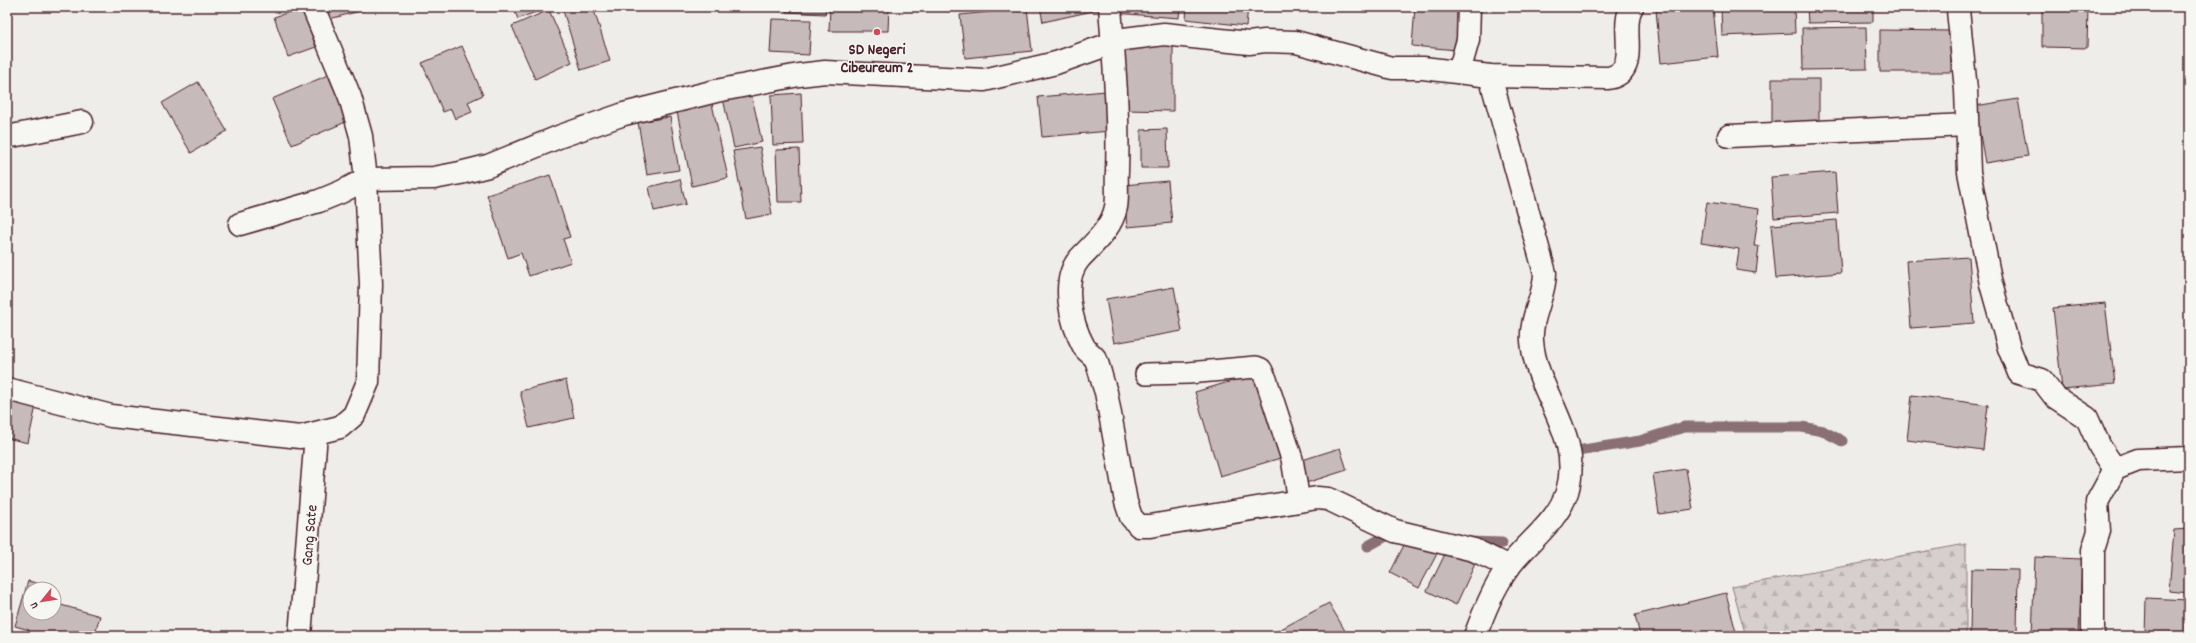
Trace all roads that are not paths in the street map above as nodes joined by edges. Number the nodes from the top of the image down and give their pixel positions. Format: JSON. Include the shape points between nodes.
{"nodes":[{"id":1,"x":313,"y":7,"type":"edge"},
{"id":2,"x":1110,"y":7,"type":"edge"},
{"id":3,"x":1469,"y":7,"type":"edge"},
{"id":4,"x":1632,"y":7,"type":"edge"},
{"id":5,"x":1960,"y":7,"type":"edge"},
{"id":6,"x":1113,"y":42,"type":"junction"},
{"id":7,"x":1460,"y":72,"type":"junction"},
{"id":8,"x":1490,"y":76,"type":"junction"},
{"id":9,"x":82,"y":122,"type":"dead end"},
{"id":10,"x":1967,"y":125,"type":"junction"},
{"id":11,"x":1729,"y":136,"type":"dead end"},
{"id":12,"x":7,"y":137,"type":"edge"},
{"id":13,"x":366,"y":179,"type":"junction"},
{"id":14,"x":240,"y":224,"type":"dead end"},
{"id":15,"x":1146,"y":374,"type":"dead end"},
{"id":16,"x":7,"y":390,"type":"edge"},
{"id":17,"x":316,"y":434,"type":"junction"},
{"id":18,"x":2189,"y":458,"type":"edge"},
{"id":19,"x":2115,"y":469,"type":"junction"},
{"id":20,"x":1299,"y":501,"type":"junction"},
{"id":21,"x":1509,"y":567,"type":"junction"},
{"id":22,"x":300,"y":636,"type":"edge"},
{"id":23,"x":1475,"y":636,"type":"edge"},
{"id":24,"x":2093,"y":636,"type":"edge"}],
"edges":[{"from":1,"to":13,"type":"street","via":[[350,97],[361,136]]},
{"from":2,"to":6,"type":"street"},
{"from":3,"to":7,"type":"street","via":[[1468,40]]},
{"from":4,"to":8,"type":"street","via":[[1628,17],[1628,60],[1624,68],[1613,77]]},
{"from":5,"to":10,"type":"street","via":[[1958,10]]},
{"from":6,"to":7,"type":"street","via":[[1144,35],[1164,34],[1249,43],[1296,42],[1392,68]]},
{"from":6,"to":13,"type":"street","via":[[1056,63],[984,80],[842,73],[799,75],[716,91],[624,114],[488,166],[460,173],[434,178]]},
{"from":6,"to":20,"type":"street","via":[[1116,205],[1105,232],[1076,262],[1070,275],[1069,294],[1077,331],[1085,347],[1096,359],[1106,392],[1131,517],[1140,526],[1150,526]]},
{"from":7,"to":8,"type":"street"},
{"from":8,"to":21,"type":"street","via":[[1545,273],[1542,293],[1533,320],[1532,340],[1535,357],[1564,428],[1570,452],[1569,479],[1558,512]]},
{"from":9,"to":12,"type":"street"},
{"from":10,"to":11,"type":"street"},
{"from":10,"to":19,"type":"street","via":[[1969,172],[1991,284],[2009,348],[2019,372],[2042,380],[2055,398],[2087,418],[2100,447]]},
{"from":13,"to":14,"type":"street","via":[[319,201]]},
{"from":13,"to":17,"type":"street","via":[[371,284],[368,382],[354,415],[340,426]]},
{"from":15,"to":20,"type":"lane","via":[[1256,367],[1261,369],[1292,459]]},
{"from":16,"to":17,"type":"street","via":[[110,416],[300,437]]},
{"from":17,"to":22,"type":"street","name":"Gang Sate"},
{"from":18,"to":19,"type":"street","via":[[2138,460]]},
{"from":19,"to":24,"type":"street","via":[[2097,502],[2098,531],[2093,550]]},
{"from":20,"to":21,"type":"street","via":[[1328,499],[1395,531],[1474,550]]},
{"from":21,"to":23,"type":"street","via":[[1491,596]]}]}
